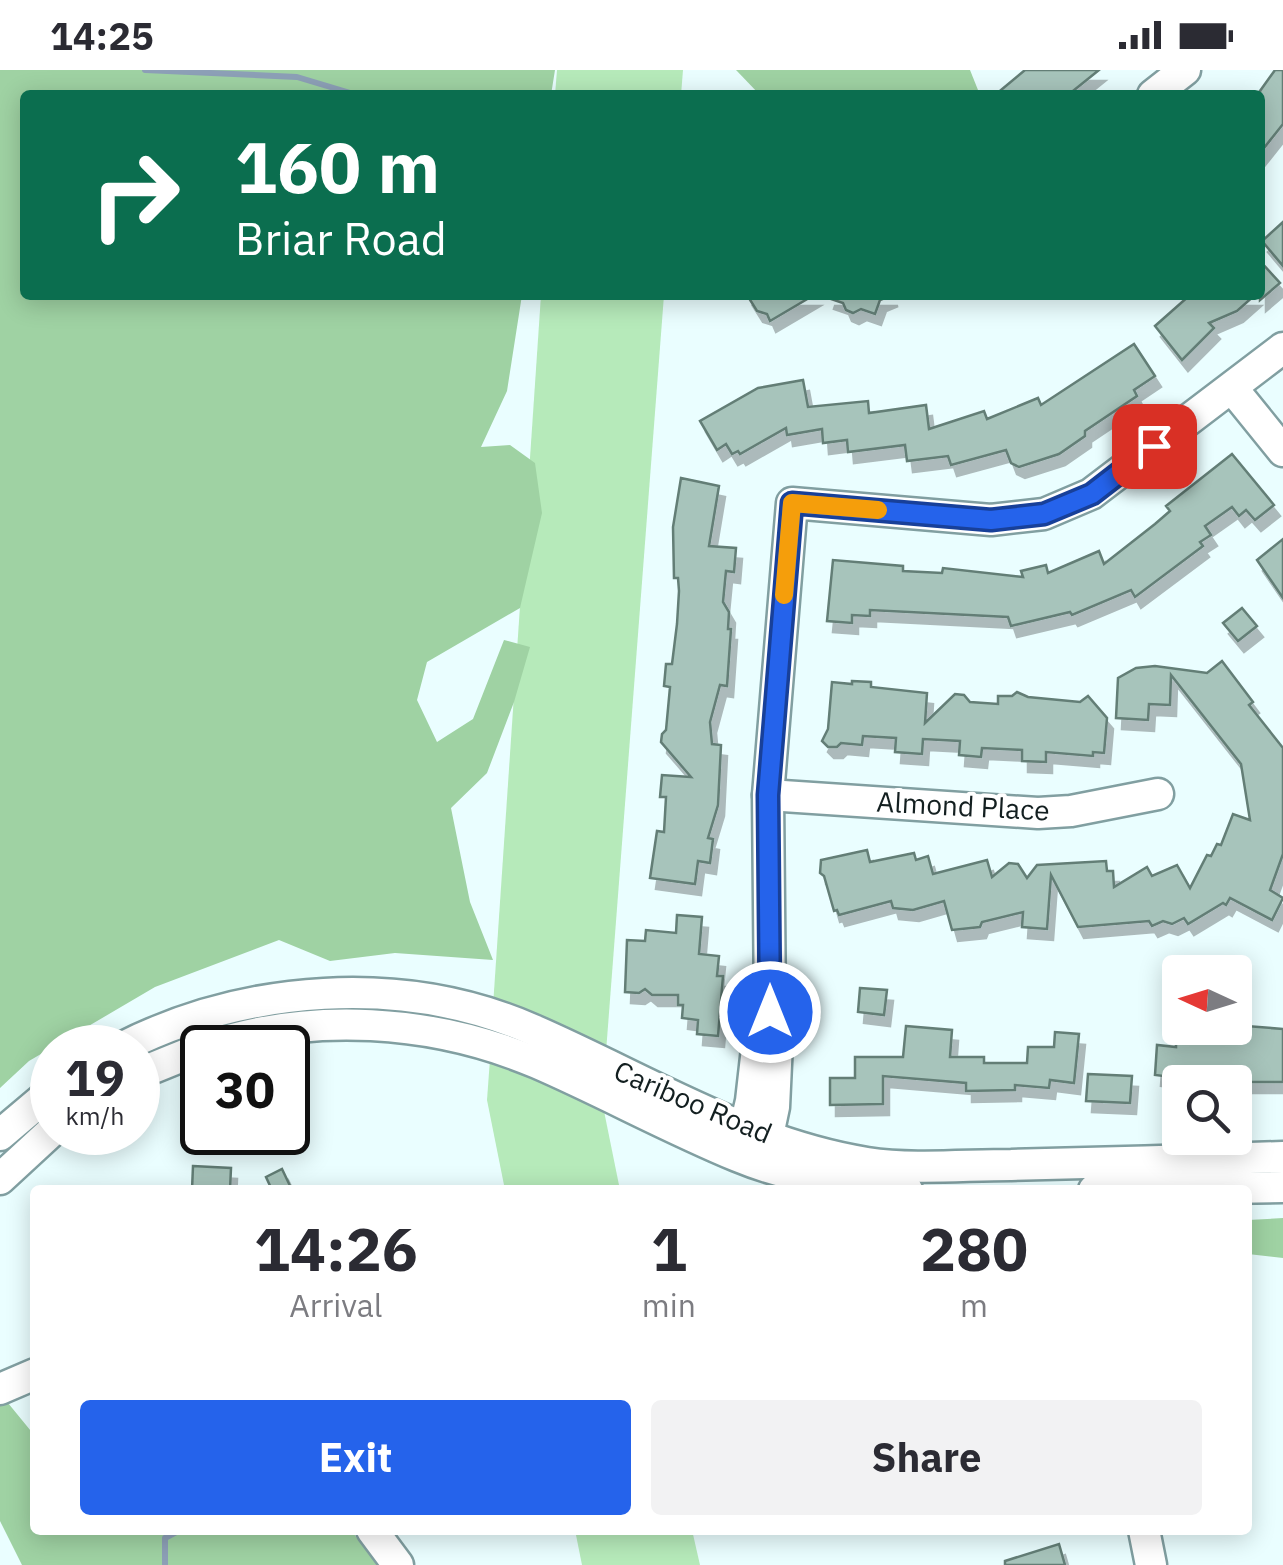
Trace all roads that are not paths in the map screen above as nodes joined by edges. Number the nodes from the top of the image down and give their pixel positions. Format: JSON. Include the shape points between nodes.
{"nodes":[{"id":1,"x":1185,"y":70,"type":"edge"},
{"id":2,"x":1159,"y":90,"type":"edge"},
{"id":3,"x":1283,"y":348,"type":"edge"},
{"id":4,"x":1232,"y":388,"type":"junction"},
{"id":5,"x":1283,"y":450,"type":"edge"},
{"id":6,"x":1158,"y":794,"type":"dead end"},
{"id":7,"x":768,"y":795,"type":"junction"},
{"id":8,"x":310,"y":1027,"type":"edge"},
{"id":9,"x":160,"y":1031,"type":"edge"},
{"id":10,"x":30,"y":1110,"type":"edge"},
{"id":11,"x":0,"y":1135,"type":"edge"},
{"id":12,"x":753,"y":1146,"type":"junction"},
{"id":13,"x":30,"y":1151,"type":"edge"},
{"id":14,"x":1283,"y":1156,"type":"edge"},
{"id":15,"x":0,"y":1179,"type":"edge"},
{"id":16,"x":1124,"y":1181,"type":"edge"},
{"id":17,"x":844,"y":1185,"type":"edge"},
{"id":18,"x":1230,"y":1185,"type":"edge"},
{"id":19,"x":1252,"y":1186,"type":"edge"},
{"id":20,"x":1283,"y":1187,"type":"edge"},
{"id":21,"x":30,"y":1376,"type":"edge"},
{"id":22,"x":0,"y":1389,"type":"edge"},
{"id":23,"x":376,"y":1535,"type":"edge"},
{"id":24,"x":1145,"y":1535,"type":"edge"},
{"id":25,"x":398,"y":1565,"type":"edge"},
{"id":26,"x":1152,"y":1565,"type":"edge"}],
"edges":[{"from":1,"to":2,"type":"street"},
{"from":3,"to":4,"type":"street"},
{"from":4,"to":5,"type":"street"},
{"from":4,"to":7,"type":"street","via":[[1092,494],[1044,514],[991,520],[792,503]]},
{"from":6,"to":7,"type":"street","name":"Almond Place","via":[[1038,813]]},
{"from":7,"to":12,"type":"street","via":[[770,1012],[760,1022]]},
{"from":8,"to":12,"type":"street","name":"Cariboo Road","via":[[374,1025],[448,1035]]},
{"from":9,"to":12,"type":"street","name":"Cariboo Road","via":[[242,1004],[326,994],[464,1007],[530,1028]]},
{"from":10,"to":11,"type":"street"},
{"from":12,"to":16,"type":"street","name":"Cariboo Road","via":[[870,1163]]},
{"from":12,"to":17,"type":"street","name":"Cariboo Road"},
{"from":13,"to":15,"type":"street"},
{"from":14,"to":16,"type":"street","name":"Cariboo Road"},
{"from":16,"to":18,"type":"street","name":"Cariboo Road"},
{"from":19,"to":20,"type":"street","name":"Cariboo Road"},
{"from":21,"to":22,"type":"street"},
{"from":23,"to":25,"type":"street"},
{"from":24,"to":26,"type":"street"}]}
